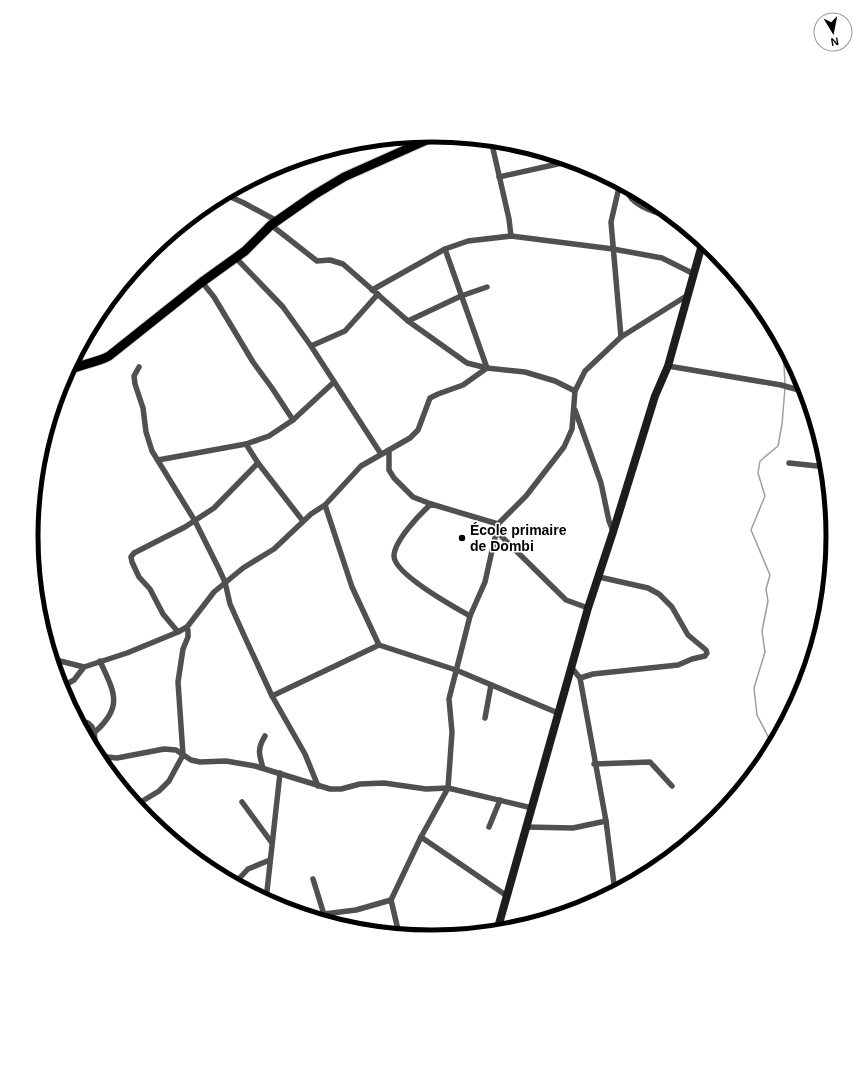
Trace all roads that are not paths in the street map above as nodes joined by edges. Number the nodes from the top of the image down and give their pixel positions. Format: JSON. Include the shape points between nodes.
{"nodes":[{"id":1,"x":421,"y":142,"type":"edge"},
{"id":2,"x":493,"y":146,"type":"edge"},
{"id":3,"x":561,"y":163,"type":"edge"},
{"id":4,"x":556,"y":164,"type":"joint"},
{"id":5,"x":500,"y":177,"type":"junction"},
{"id":6,"x":620,"y":189,"type":"edge"},
{"id":7,"x":628,"y":193,"type":"edge"},
{"id":8,"x":230,"y":197,"type":"edge"},
{"id":9,"x":657,"y":212,"type":"edge"},
{"id":10,"x":274,"y":223,"type":"junction"},
{"id":11,"x":510,"y":236,"type":"junction"},
{"id":12,"x":701,"y":247,"type":"edge"},
{"id":13,"x":445,"y":249,"type":"junction"},
{"id":14,"x":613,"y":250,"type":"junction"},
{"id":15,"x":236,"y":258,"type":"junction"},
{"id":16,"x":694,"y":274,"type":"junction"},
{"id":17,"x":202,"y":282,"type":"junction"},
{"id":18,"x":487,"y":287,"type":"dead end"},
{"id":19,"x":372,"y":290,"type":"junction"},
{"id":20,"x":378,"y":294,"type":"junction"},
{"id":21,"x":688,"y":295,"type":"junction"},
{"id":22,"x":462,"y":296,"type":"junction"},
{"id":23,"x":408,"y":321,"type":"junction"},
{"id":24,"x":621,"y":337,"type":"junction"},
{"id":25,"x":311,"y":346,"type":"junction"},
{"id":26,"x":668,"y":366,"type":"junction"},
{"id":27,"x":139,"y":367,"type":"dead end"},
{"id":28,"x":76,"y":368,"type":"edge"},
{"id":29,"x":487,"y":368,"type":"junction"},
{"id":30,"x":334,"y":382,"type":"junction"},
{"id":31,"x":799,"y":390,"type":"edge"},
{"id":32,"x":575,"y":391,"type":"junction"},
{"id":33,"x":574,"y":408,"type":"junction"},
{"id":34,"x":293,"y":420,"type":"junction"},
{"id":35,"x":246,"y":444,"type":"junction"},
{"id":36,"x":389,"y":450,"type":"junction"},
{"id":37,"x":381,"y":454,"type":"junction"},
{"id":38,"x":158,"y":460,"type":"junction"},
{"id":39,"x":789,"y":462,"type":"dead end"},
{"id":40,"x":258,"y":463,"type":"junction"},
{"id":41,"x":820,"y":466,"type":"edge"},
{"id":42,"x":431,"y":504,"type":"junction"},
{"id":43,"x":325,"y":505,"type":"junction"},
{"id":44,"x":195,"y":520,"type":"junction"},
{"id":45,"x":303,"y":521,"type":"junction"},
{"id":46,"x":498,"y":524,"type":"junction"},
{"id":47,"x":496,"y":531,"type":"junction"},
{"id":48,"x":613,"y":532,"type":"junction"},
{"id":49,"x":598,"y":577,"type":"junction"},
{"id":50,"x":225,"y":582,"type":"junction"},
{"id":51,"x":588,"y":608,"type":"junction"},
{"id":52,"x":470,"y":616,"type":"junction"},
{"id":53,"x":187,"y":627,"type":"junction"},
{"id":54,"x":178,"y":632,"type":"junction"},
{"id":55,"x":379,"y":645,"type":"junction"},
{"id":56,"x":58,"y":661,"type":"edge"},
{"id":57,"x":100,"y":661,"type":"junction"},
{"id":58,"x":84,"y":667,"type":"junction"},
{"id":59,"x":571,"y":668,"type":"junction"},
{"id":60,"x":456,"y":670,"type":"junction"},
{"id":61,"x":580,"y":678,"type":"junction"},
{"id":62,"x":67,"y":684,"type":"edge"},
{"id":63,"x":491,"y":685,"type":"junction"},
{"id":64,"x":272,"y":696,"type":"junction"},
{"id":65,"x":558,"y":713,"type":"junction"},
{"id":66,"x":485,"y":718,"type":"dead end"},
{"id":67,"x":85,"y":722,"type":"edge"},
{"id":68,"x":95,"y":732,"type":"junction"},
{"id":69,"x":265,"y":736,"type":"dead end"},
{"id":70,"x":95,"y":739,"type":"edge"},
{"id":71,"x":183,"y":755,"type":"junction"},
{"id":72,"x":104,"y":756,"type":"edge"},
{"id":73,"x":594,"y":764,"type":"junction"},
{"id":74,"x":263,"y":768,"type":"junction"},
{"id":75,"x":280,"y":773,"type":"junction"},
{"id":76,"x":318,"y":786,"type":"junction"},
{"id":77,"x":672,"y":786,"type":"dead end"},
{"id":78,"x":448,"y":788,"type":"junction"},
{"id":79,"x":500,"y":800,"type":"junction"},
{"id":80,"x":141,"y":802,"type":"edge"},
{"id":81,"x":242,"y":802,"type":"dead end"},
{"id":82,"x":532,"y":808,"type":"junction"},
{"id":83,"x":606,"y":821,"type":"junction"},
{"id":84,"x":489,"y":827,"type":"dead end"},
{"id":85,"x":526,"y":827,"type":"junction"},
{"id":86,"x":421,"y":837,"type":"junction"},
{"id":87,"x":272,"y":843,"type":"junction"},
{"id":88,"x":270,"y":860,"type":"junction"},
{"id":89,"x":313,"y":879,"type":"dead end"},
{"id":90,"x":238,"y":880,"type":"edge"},
{"id":91,"x":614,"y":886,"type":"edge"},
{"id":92,"x":267,"y":894,"type":"edge"},
{"id":93,"x":507,"y":896,"type":"junction"},
{"id":94,"x":391,"y":900,"type":"junction"},
{"id":95,"x":324,"y":914,"type":"joint"},
{"id":96,"x":499,"y":925,"type":"edge"},
{"id":97,"x":398,"y":929,"type":"edge"}],
"edges":[{"from":1,"to":10,"type":"main road","via":[[344,177],[314,194]]},
{"from":2,"to":5,"type":"street"},
{"from":3,"to":4,"type":"street"},
{"from":4,"to":5,"type":"street"},
{"from":5,"to":11,"type":"street"},
{"from":6,"to":14,"type":"street","via":[[611,222]]},
{"from":7,"to":9,"type":"street","via":[[642,206]]},
{"from":8,"to":10,"type":"street"},
{"from":10,"to":15,"type":"main road"},
{"from":10,"to":19,"type":"street","via":[[317,261],[330,260],[343,264]]},
{"from":11,"to":13,"type":"street","via":[[468,241]]},
{"from":11,"to":14,"type":"street"},
{"from":12,"to":16,"type":"street"},
{"from":13,"to":19,"type":"street"},
{"from":13,"to":22,"type":"street"},
{"from":14,"to":16,"type":"street","via":[[662,258]]},
{"from":14,"to":24,"type":"street"},
{"from":15,"to":17,"type":"main road"},
{"from":15,"to":25,"type":"street","via":[[283,307]]},
{"from":16,"to":21,"type":"street"},
{"from":17,"to":28,"type":"main road","via":[[109,356]]},
{"from":17,"to":34,"type":"street"},
{"from":18,"to":22,"type":"street"},
{"from":19,"to":20,"type":"street"},
{"from":20,"to":23,"type":"street"},
{"from":20,"to":25,"type":"street","via":[[345,330]]},
{"from":21,"to":24,"type":"street"},
{"from":21,"to":26,"type":"street"},
{"from":22,"to":23,"type":"street"},
{"from":22,"to":29,"type":"street"},
{"from":23,"to":29,"type":"street","via":[[467,363]]},
{"from":24,"to":32,"type":"street","via":[[585,370]]},
{"from":25,"to":30,"type":"street"},
{"from":26,"to":31,"type":"street"},
{"from":26,"to":48,"type":"street","via":[[652,402]]},
{"from":27,"to":38,"type":"street","via":[[134,376],[135,384],[143,408],[148,442]]},
{"from":29,"to":32,"type":"street","via":[[525,372],[555,381]]},
{"from":29,"to":36,"type":"street","via":[[463,385],[430,398],[418,430],[410,438]]},
{"from":30,"to":34,"type":"street"},
{"from":30,"to":37,"type":"street"},
{"from":32,"to":33,"type":"street"},
{"from":33,"to":46,"type":"street","via":[[572,429],[564,447],[526,496]]},
{"from":33,"to":48,"type":"street","via":[[600,483]]},
{"from":34,"to":35,"type":"street","via":[[269,436]]},
{"from":35,"to":38,"type":"street"},
{"from":35,"to":40,"type":"street"},
{"from":36,"to":37,"type":"street"},
{"from":36,"to":42,"type":"street","via":[[389,470],[394,478],[413,497]]},
{"from":37,"to":43,"type":"street","via":[[360,466]]},
{"from":38,"to":44,"type":"street"},
{"from":39,"to":41,"type":"street"},
{"from":40,"to":44,"type":"street","via":[[214,508]]},
{"from":40,"to":45,"type":"street"},
{"from":42,"to":46,"type":"street"},
{"from":42,"to":52,"type":"street","via":[[410,525],[395,551],[394,558],[397,564],[422,587]]},
{"from":43,"to":45,"type":"street"},
{"from":43,"to":55,"type":"street","via":[[352,587]]},
{"from":44,"to":50,"type":"street"},
{"from":44,"to":54,"type":"street","via":[[131,557],[139,577],[150,589],[163,614]]},
{"from":45,"to":50,"type":"street","via":[[274,549]]},
{"from":46,"to":47,"type":"street"},
{"from":47,"to":51,"type":"street","via":[[566,600]]},
{"from":47,"to":52,"type":"street","via":[[485,582]]},
{"from":48,"to":49,"type":"street"},
{"from":49,"to":51,"type":"street"},
{"from":49,"to":61,"type":"street","via":[[648,588],[659,594],[672,607],[688,634],[707,653],[705,656],[678,665],[592,674]]},
{"from":50,"to":53,"type":"street"},
{"from":50,"to":64,"type":"street","via":[[230,604]]},
{"from":51,"to":59,"type":"street"},
{"from":52,"to":60,"type":"street"},
{"from":53,"to":54,"type":"street"},
{"from":53,"to":71,"type":"street","via":[[188,637],[183,649],[178,682]]},
{"from":54,"to":57,"type":"street"},
{"from":55,"to":60,"type":"street"},
{"from":55,"to":64,"type":"street"},
{"from":56,"to":58,"type":"street"},
{"from":57,"to":58,"type":"street"},
{"from":57,"to":68,"type":"street","via":[[113,689],[114,702],[112,713]]},
{"from":58,"to":62,"type":"street","via":[[74,680]]},
{"from":59,"to":61,"type":"street"},
{"from":59,"to":65,"type":"street"},
{"from":60,"to":63,"type":"street"},
{"from":60,"to":78,"type":"street","via":[[449,699],[452,732]]},
{"from":61,"to":73,"type":"street"},
{"from":63,"to":65,"type":"street"},
{"from":63,"to":66,"type":"street"},
{"from":64,"to":76,"type":"street","via":[[305,754]]},
{"from":65,"to":82,"type":"street"},
{"from":67,"to":68,"type":"street"},
{"from":68,"to":70,"type":"street"},
{"from":69,"to":74,"type":"street","via":[[259,752]]},
{"from":71,"to":72,"type":"street","via":[[176,750],[164,749],[117,758]]},
{"from":71,"to":74,"type":"street","via":[[200,762],[226,761]]},
{"from":71,"to":80,"type":"street","via":[[168,781],[159,791]]},
{"from":73,"to":77,"type":"street","via":[[650,762]]},
{"from":73,"to":83,"type":"street"},
{"from":74,"to":75,"type":"street"},
{"from":75,"to":76,"type":"street"},
{"from":75,"to":87,"type":"street"},
{"from":76,"to":78,"type":"street","via":[[341,789],[360,784],[384,783],[426,789]]},
{"from":78,"to":79,"type":"street"},
{"from":78,"to":86,"type":"street"},
{"from":79,"to":82,"type":"street"},
{"from":79,"to":84,"type":"street"},
{"from":81,"to":87,"type":"street"},
{"from":82,"to":85,"type":"street"},
{"from":83,"to":85,"type":"street","via":[[573,828]]},
{"from":83,"to":91,"type":"street"},
{"from":85,"to":93,"type":"street"},
{"from":86,"to":93,"type":"street"},
{"from":86,"to":94,"type":"street"},
{"from":87,"to":88,"type":"street"},
{"from":88,"to":90,"type":"street","via":[[248,869]]},
{"from":88,"to":92,"type":"street"},
{"from":89,"to":95,"type":"street"},
{"from":93,"to":96,"type":"street"},
{"from":94,"to":95,"type":"street","via":[[356,910]]},
{"from":94,"to":97,"type":"street"}]}
